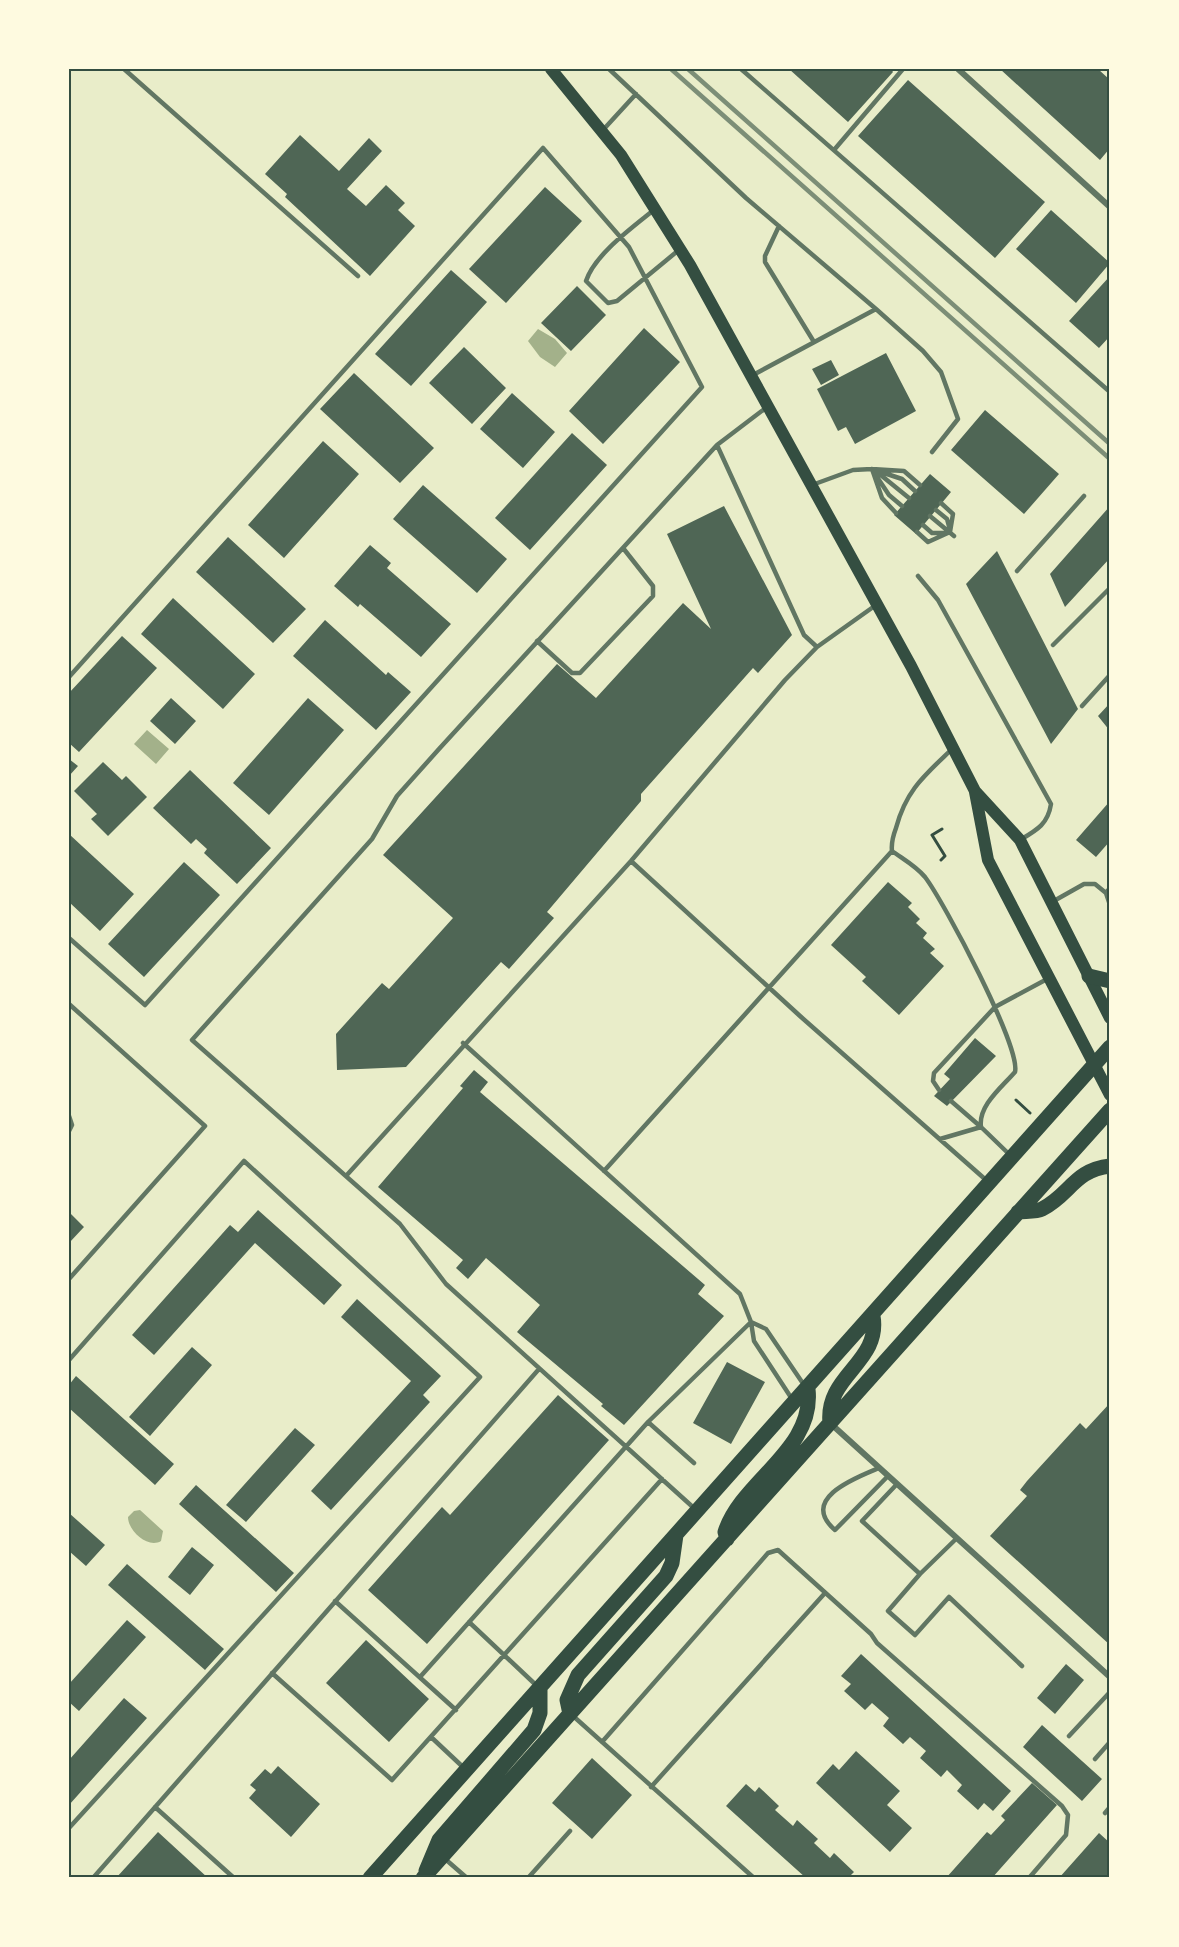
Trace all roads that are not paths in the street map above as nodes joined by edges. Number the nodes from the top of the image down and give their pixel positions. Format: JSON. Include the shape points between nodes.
{"nodes":[{"id":1,"x":123,"y":69,"type":"edge"},
{"id":2,"x":551,"y":69,"type":"edge"},
{"id":3,"x":609,"y":69,"type":"edge"},
{"id":4,"x":741,"y":69,"type":"edge"},
{"id":5,"x":903,"y":69,"type":"edge"},
{"id":6,"x":958,"y":69,"type":"edge"},
{"id":7,"x":636,"y":94,"type":"junction"},
{"id":8,"x":602,"y":131,"type":"junction"},
{"id":9,"x":834,"y":150,"type":"junction"},
{"id":10,"x":1110,"y":207,"type":"edge"},
{"id":11,"x":655,"y":209,"type":"junction"},
{"id":12,"x":779,"y":226,"type":"junction"},
{"id":13,"x":620,"y":237,"type":"junction"},
{"id":14,"x":680,"y":249,"type":"junction"},
{"id":15,"x":358,"y":276,"type":"dead end"},
{"id":16,"x":644,"y":276,"type":"junction"},
{"id":17,"x":876,"y":309,"type":"junction"},
{"id":18,"x":814,"y":342,"type":"junction"},
{"id":19,"x":752,"y":376,"type":"junction"},
{"id":20,"x":1110,"y":392,"type":"edge"},
{"id":21,"x":769,"y":405,"type":"junction"},
{"id":22,"x":717,"y":445,"type":"junction"},
{"id":23,"x":932,"y":452,"type":"dead end"},
{"id":24,"x":872,"y":469,"type":"junction"},
{"id":25,"x":812,"y":485,"type":"junction"},
{"id":26,"x":920,"y":485,"type":"dead end"},
{"id":27,"x":915,"y":490,"type":"dead end"},
{"id":28,"x":1084,"y":496,"type":"dead end"},
{"id":29,"x":909,"y":498,"type":"dead end"},
{"id":30,"x":941,"y":503,"type":"dead end"},
{"id":31,"x":902,"y":506,"type":"dead end"},
{"id":32,"x":936,"y":510,"type":"dead end"},
{"id":33,"x":896,"y":513,"type":"dead end"},
{"id":34,"x":930,"y":516,"type":"dead end"},
{"id":35,"x":923,"y":525,"type":"dead end"},
{"id":36,"x":917,"y":532,"type":"dead end"},
{"id":37,"x":952,"y":534,"type":"junction"},
{"id":38,"x":623,"y":548,"type":"junction"},
{"id":39,"x":1017,"y":571,"type":"dead end"},
{"id":40,"x":918,"y":576,"type":"dead end"},
{"id":41,"x":1110,"y":588,"type":"edge"},
{"id":42,"x":877,"y":604,"type":"junction"},
{"id":43,"x":537,"y":641,"type":"junction"},
{"id":44,"x":1053,"y":645,"type":"dead end"},
{"id":45,"x":817,"y":647,"type":"junction"},
{"id":46,"x":1110,"y":675,"type":"edge"},
{"id":47,"x":69,"y":677,"type":"edge"},
{"id":48,"x":1082,"y":706,"type":"dead end"},
{"id":49,"x":953,"y":748,"type":"junction"},
{"id":50,"x":975,"y":791,"type":"junction"},
{"id":51,"x":1020,"y":840,"type":"junction"},
{"id":52,"x":892,"y":851,"type":"junction"},
{"id":53,"x":631,"y":861,"type":"junction"},
{"id":54,"x":1110,"y":888,"type":"edge"},
{"id":55,"x":1106,"y":893,"type":"junction"},
{"id":56,"x":1052,"y":902,"type":"junction"},
{"id":57,"x":1110,"y":905,"type":"edge"},
{"id":58,"x":69,"y":938,"type":"edge"},
{"id":59,"x":1089,"y":976,"type":"junction"},
{"id":60,"x":1049,"y":978,"type":"junction"},
{"id":61,"x":1110,"y":981,"type":"edge"},
{"id":62,"x":770,"y":988,"type":"junction"},
{"id":63,"x":69,"y":1004,"type":"edge"},
{"id":64,"x":995,"y":1007,"type":"junction"},
{"id":65,"x":1110,"y":1018,"type":"edge"},
{"id":66,"x":463,"y":1043,"type":"junction"},
{"id":67,"x":1110,"y":1047,"type":"edge"},
{"id":68,"x":1094,"y":1063,"type":"junction"},
{"id":69,"x":939,"y":1090,"type":"dead end"},
{"id":70,"x":1110,"y":1095,"type":"edge"},
{"id":71,"x":951,"y":1101,"type":"dead end"},
{"id":72,"x":1110,"y":1110,"type":"edge"},
{"id":73,"x":69,"y":1116,"type":"edge"},
{"id":74,"x":981,"y":1127,"type":"junction"},
{"id":75,"x":69,"y":1131,"type":"edge"},
{"id":76,"x":940,"y":1139,"type":"junction"},
{"id":77,"x":1013,"y":1158,"type":"junction"},
{"id":78,"x":1110,"y":1166,"type":"edge"},
{"id":79,"x":604,"y":1171,"type":"junction"},
{"id":80,"x":346,"y":1176,"type":"junction"},
{"id":81,"x":990,"y":1184,"type":"junction"},
{"id":82,"x":1018,"y":1212,"type":"junction"},
{"id":83,"x":69,"y":1279,"type":"edge"},
{"id":84,"x":873,"y":1316,"type":"junction"},
{"id":85,"x":751,"y":1322,"type":"junction"},
{"id":86,"x":69,"y":1360,"type":"edge"},
{"id":87,"x":539,"y":1369,"type":"junction"},
{"id":88,"x":807,"y":1389,"type":"junction"},
{"id":89,"x":795,"y":1403,"type":"junction"},
{"id":90,"x":648,"y":1422,"type":"junction"},
{"id":91,"x":830,"y":1423,"type":"junction"},
{"id":92,"x":626,"y":1447,"type":"junction"},
{"id":93,"x":694,"y":1463,"type":"dead end"},
{"id":94,"x":879,"y":1468,"type":"junction"},
{"id":95,"x":888,"y":1476,"type":"junction"},
{"id":96,"x":662,"y":1479,"type":"junction"},
{"id":97,"x":897,"y":1484,"type":"junction"},
{"id":98,"x":698,"y":1511,"type":"junction"},
{"id":99,"x":676,"y":1535,"type":"junction"},
{"id":100,"x":957,"y":1538,"type":"junction"},
{"id":101,"x":727,"y":1539,"type":"junction"},
{"id":102,"x":920,"y":1574,"type":"junction"},
{"id":103,"x":825,"y":1593,"type":"junction"},
{"id":104,"x":335,"y":1601,"type":"junction"},
{"id":105,"x":469,"y":1622,"type":"junction"},
{"id":106,"x":504,"y":1656,"type":"junction"},
{"id":107,"x":1022,"y":1665,"type":"dead end"},
{"id":108,"x":272,"y":1673,"type":"junction"},
{"id":109,"x":420,"y":1677,"type":"junction"},
{"id":110,"x":1110,"y":1677,"type":"edge"},
{"id":111,"x":540,"y":1688,"type":"junction"},
{"id":112,"x":1110,"y":1692,"type":"edge"},
{"id":113,"x":456,"y":1710,"type":"junction"},
{"id":114,"x":570,"y":1714,"type":"junction"},
{"id":115,"x":1070,"y":1736,"type":"dead end"},
{"id":116,"x":431,"y":1737,"type":"junction"},
{"id":117,"x":1110,"y":1742,"type":"edge"},
{"id":118,"x":602,"y":1743,"type":"junction"},
{"id":119,"x":1095,"y":1759,"type":"dead end"},
{"id":120,"x":467,"y":1770,"type":"junction"},
{"id":121,"x":651,"y":1787,"type":"junction"},
{"id":122,"x":155,"y":1807,"type":"junction"},
{"id":123,"x":1110,"y":1808,"type":"edge"},
{"id":124,"x":1105,"y":1813,"type":"dead end"},
{"id":125,"x":69,"y":1828,"type":"edge"},
{"id":126,"x":570,"y":1831,"type":"dead end"},
{"id":127,"x":442,"y":1856,"type":"junction"},
{"id":128,"x":423,"y":1877,"type":"edge"},
{"id":129,"x":93,"y":1878,"type":"edge"},
{"id":130,"x":234,"y":1878,"type":"edge"},
{"id":131,"x":370,"y":1878,"type":"edge"},
{"id":132,"x":467,"y":1878,"type":"edge"},
{"id":133,"x":528,"y":1878,"type":"edge"},
{"id":134,"x":754,"y":1878,"type":"edge"},
{"id":135,"x":1029,"y":1878,"type":"edge"}],
"edges":[{"from":1,"to":15,"type":"lane"},
{"from":2,"to":8,"type":"main road"},
{"from":3,"to":7,"type":"lane"},
{"from":4,"to":9,"type":"lane"},
{"from":5,"to":9,"type":"lane"},
{"from":6,"to":10,"type":"street"},
{"from":7,"to":8,"type":"lane"},
{"from":7,"to":12,"type":"lane"},
{"from":8,"to":11,"type":"main road"},
{"from":9,"to":20,"type":"lane"},
{"from":11,"to":13,"type":"lane"},
{"from":11,"to":14,"type":"main road"},
{"from":12,"to":17,"type":"lane"},
{"from":12,"to":18,"type":"lane","via":[[765,262]]},
{"from":13,"to":16,"type":"lane"},
{"from":13,"to":16,"type":"lane","via":[[589,272],[586,281],[608,303],[617,301]]},
{"from":13,"to":47,"type":"lane","via":[[543,148]]},
{"from":14,"to":16,"type":"lane"},
{"from":14,"to":19,"type":"main road"},
{"from":16,"to":58,"type":"lane","via":[[702,387],[145,1005]]},
{"from":17,"to":18,"type":"lane"},
{"from":17,"to":23,"type":"lane","via":[[941,372],[958,419]]},
{"from":18,"to":19,"type":"lane"},
{"from":19,"to":21,"type":"main road"},
{"from":21,"to":22,"type":"lane"},
{"from":21,"to":25,"type":"main road"},
{"from":22,"to":38,"type":"lane"},
{"from":22,"to":45,"type":"lane","via":[[804,635]]},
{"from":24,"to":25,"type":"lane","via":[[853,470]]},
{"from":24,"to":26,"type":"lane","via":[[904,471]]},
{"from":24,"to":27,"type":"lane","via":[[902,479]]},
{"from":24,"to":29,"type":"lane"},
{"from":24,"to":31,"type":"lane","via":[[889,495]]},
{"from":24,"to":33,"type":"lane","via":[[882,498]]},
{"from":25,"to":42,"type":"main road"},
{"from":28,"to":39,"type":"lane"},
{"from":30,"to":37,"type":"lane","via":[[952,514]]},
{"from":32,"to":37,"type":"lane","via":[[947,519]]},
{"from":34,"to":37,"type":"lane"},
{"from":35,"to":37,"type":"lane","via":[[932,533]]},
{"from":36,"to":37,"type":"lane","via":[[928,542]]},
{"from":38,"to":43,"type":"lane"},
{"from":38,"to":43,"type":"lane","via":[[653,586],[652,596],[580,674],[572,673]]},
{"from":40,"to":51,"type":"lane","via":[[938,600],[1051,804],[1050,814],[1040,829]]},
{"from":41,"to":44,"type":"lane"},
{"from":42,"to":45,"type":"lane"},
{"from":42,"to":49,"type":"main road"},
{"from":43,"to":80,"type":"lane","via":[[397,796],[372,839],[192,1040]]},
{"from":45,"to":53,"type":"lane"},
{"from":46,"to":48,"type":"lane"},
{"from":49,"to":50,"type":"main road"},
{"from":49,"to":52,"type":"lane","via":[[914,785],[901,807]]},
{"from":50,"to":51,"type":"main road"},
{"from":50,"to":60,"type":"main road","via":[[988,860]]},
{"from":51,"to":56,"type":"main road"},
{"from":52,"to":62,"type":"lane"},
{"from":52,"to":64,"type":"lane","via":[[926,879]]},
{"from":53,"to":62,"type":"lane"},
{"from":53,"to":66,"type":"lane"},
{"from":54,"to":55,"type":"lane"},
{"from":55,"to":56,"type":"lane","via":[[1095,884],[1084,884]]},
{"from":55,"to":57,"type":"lane"},
{"from":56,"to":59,"type":"main road"},
{"from":59,"to":61,"type":"main road"},
{"from":59,"to":65,"type":"main road"},
{"from":60,"to":64,"type":"lane"},
{"from":60,"to":68,"type":"main road"},
{"from":62,"to":76,"type":"lane"},
{"from":62,"to":79,"type":"lane"},
{"from":63,"to":83,"type":"lane","via":[[205,1126]]},
{"from":64,"to":69,"type":"lane","via":[[934,1073],[933,1081]]},
{"from":64,"to":74,"type":"lane","via":[[1016,1065],[1015,1072],[983,1110]]},
{"from":66,"to":79,"type":"lane"},
{"from":66,"to":80,"type":"lane"},
{"from":67,"to":68,"type":"main road"},
{"from":68,"to":70,"type":"main road"},
{"from":68,"to":77,"type":"main road"},
{"from":71,"to":74,"type":"lane"},
{"from":72,"to":82,"type":"main road"},
{"from":73,"to":75,"type":"lane"},
{"from":74,"to":76,"type":"lane"},
{"from":74,"to":77,"type":"lane"},
{"from":76,"to":81,"type":"lane"},
{"from":77,"to":81,"type":"main road"},
{"from":78,"to":82,"type":"main road","via":[[1094,1168],[1076,1179],[1041,1210]]},
{"from":79,"to":85,"type":"lane","via":[[740,1294]]},
{"from":80,"to":87,"type":"lane","via":[[400,1224],[446,1284]]},
{"from":81,"to":84,"type":"main road"},
{"from":82,"to":91,"type":"main road"},
{"from":84,"to":88,"type":"main road"},
{"from":84,"to":91,"type":"main road","via":[[875,1329],[867,1353],[838,1387],[829,1409]]},
{"from":85,"to":88,"type":"lane","via":[[766,1329]]},
{"from":85,"to":89,"type":"lane","via":[[754,1341]]},
{"from":85,"to":90,"type":"lane"},
{"from":86,"to":125,"type":"lane","via":[[244,1161],[480,1377]]},
{"from":87,"to":92,"type":"lane"},
{"from":87,"to":104,"type":"lane"},
{"from":88,"to":89,"type":"main road"},
{"from":88,"to":101,"type":"main road","via":[[809,1403],[797,1436],[732,1512],[725,1532]]},
{"from":89,"to":98,"type":"main road"},
{"from":90,"to":92,"type":"lane"},
{"from":90,"to":93,"type":"lane"},
{"from":91,"to":94,"type":"street"},
{"from":91,"to":101,"type":"main road"},
{"from":92,"to":96,"type":"lane"},
{"from":92,"to":105,"type":"lane"},
{"from":94,"to":95,"type":"street"},
{"from":94,"to":95,"type":"lane","via":[[843,1485],[824,1504],[824,1517],[835,1530]]},
{"from":95,"to":97,"type":"street"},
{"from":96,"to":98,"type":"lane"},
{"from":96,"to":106,"type":"lane"},
{"from":97,"to":100,"type":"street"},
{"from":97,"to":102,"type":"lane","via":[[862,1521]]},
{"from":98,"to":99,"type":"main road"},
{"from":99,"to":111,"type":"main road"},
{"from":99,"to":114,"type":"main road","via":[[666,1576],[574,1682],[567,1700]]},
{"from":100,"to":102,"type":"lane"},
{"from":100,"to":110,"type":"street"},
{"from":101,"to":114,"type":"main road"},
{"from":102,"to":107,"type":"lane","via":[[888,1611],[915,1635],[949,1597]]},
{"from":103,"to":118,"type":"lane","via":[[782,1552],[768,1553]]},
{"from":103,"to":121,"type":"lane"},
{"from":103,"to":135,"type":"lane","via":[[1062,1806],[1068,1815],[1066,1835]]},
{"from":104,"to":108,"type":"lane"},
{"from":104,"to":109,"type":"lane"},
{"from":105,"to":106,"type":"lane"},
{"from":105,"to":109,"type":"lane"},
{"from":106,"to":111,"type":"lane"},
{"from":106,"to":113,"type":"lane"},
{"from":108,"to":116,"type":"lane","via":[[392,1780]]},
{"from":108,"to":122,"type":"lane"},
{"from":109,"to":113,"type":"lane"},
{"from":111,"to":120,"type":"main road"},
{"from":111,"to":128,"type":"main road","via":[[540,1713],[534,1730],[439,1840]]},
{"from":112,"to":115,"type":"lane"},
{"from":113,"to":116,"type":"lane"},
{"from":114,"to":118,"type":"lane"},
{"from":114,"to":127,"type":"main road"},
{"from":116,"to":120,"type":"lane"},
{"from":117,"to":119,"type":"lane"},
{"from":118,"to":121,"type":"lane"},
{"from":120,"to":131,"type":"main road"},
{"from":121,"to":134,"type":"lane"},
{"from":122,"to":129,"type":"lane"},
{"from":122,"to":130,"type":"lane"},
{"from":123,"to":124,"type":"lane"},
{"from":126,"to":133,"type":"lane"},
{"from":127,"to":128,"type":"main road"},
{"from":127,"to":132,"type":"lane"}]}
